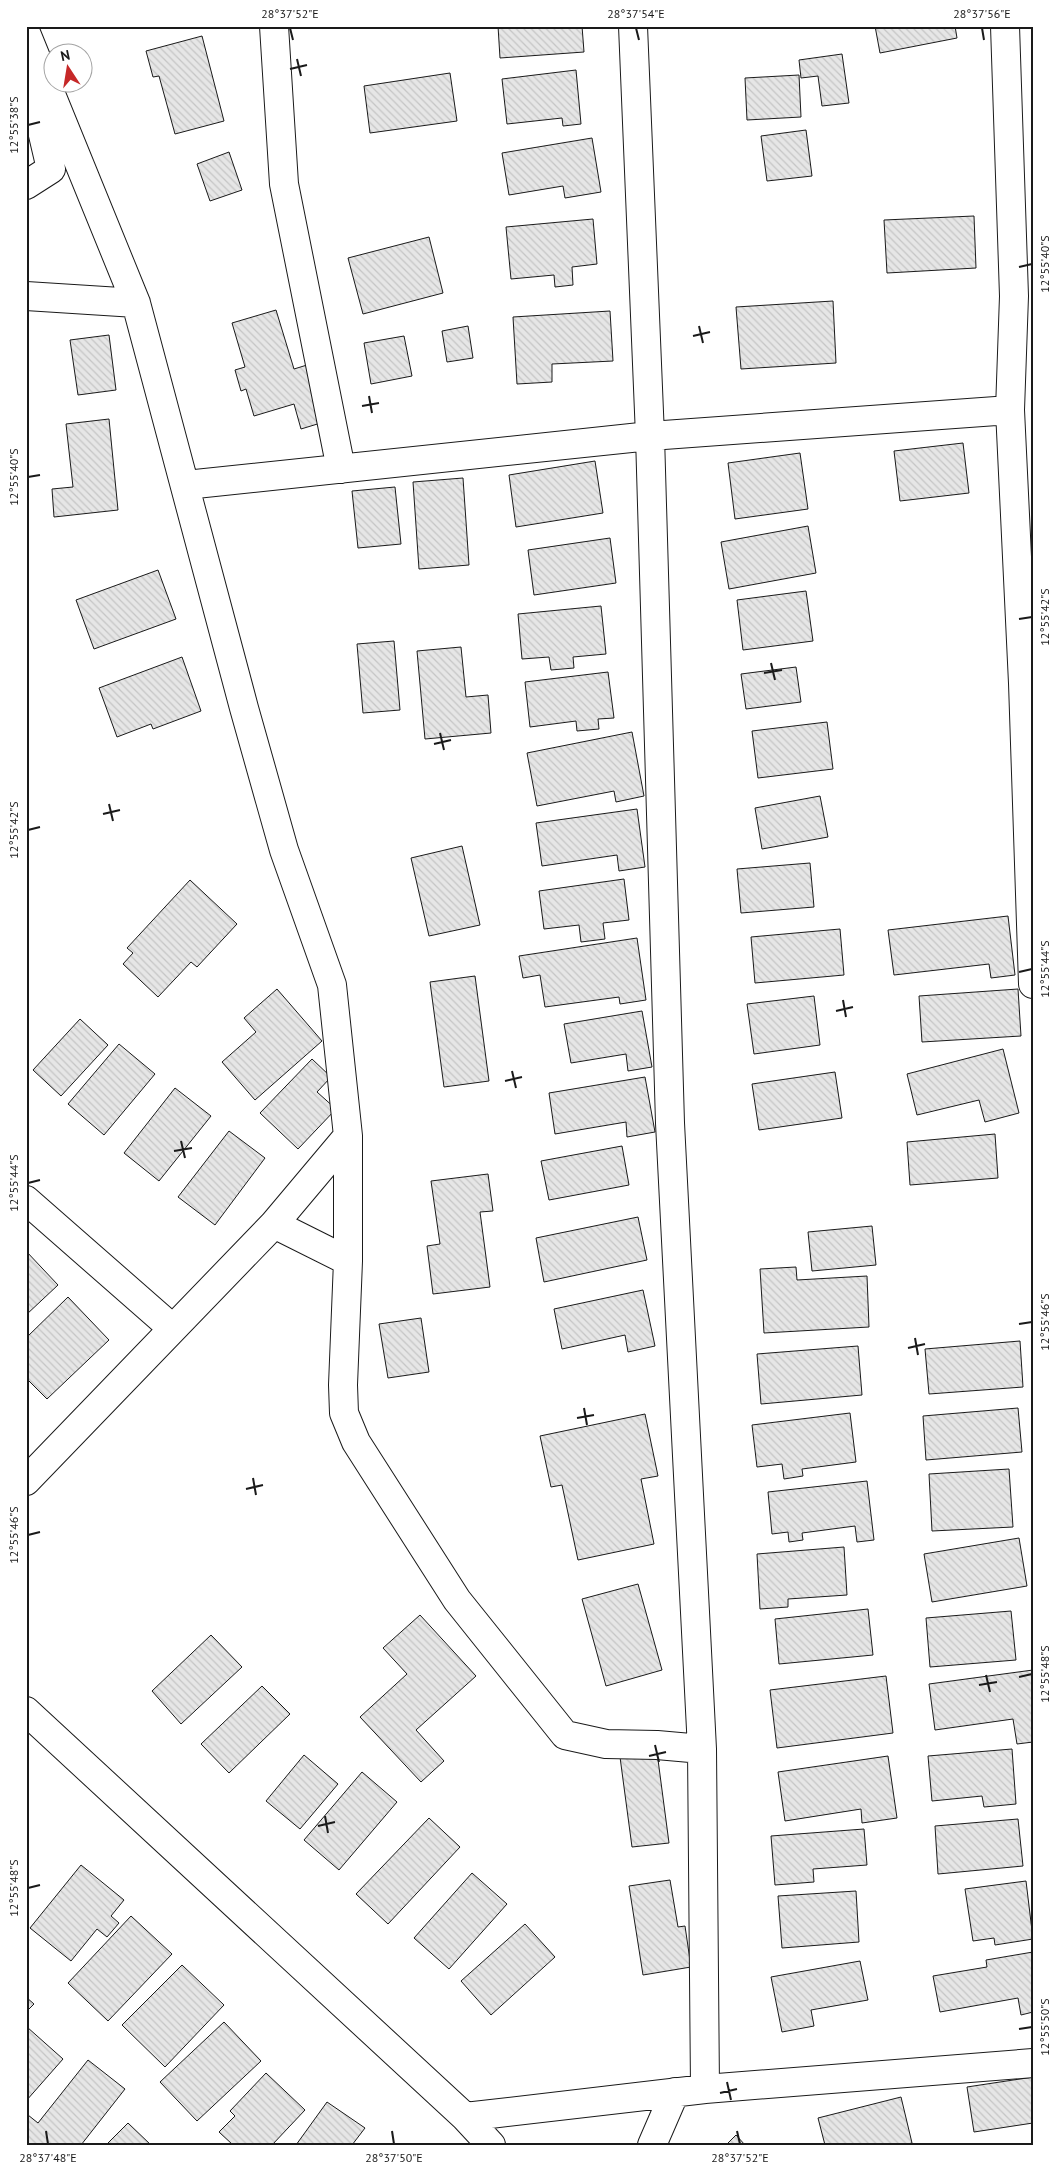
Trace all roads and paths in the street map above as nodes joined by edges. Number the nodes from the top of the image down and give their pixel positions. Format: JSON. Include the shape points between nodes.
{"nodes":[{"id":1,"x":274,"y":26,"type":"edge"},
{"id":2,"x":633,"y":26,"type":"edge"},
{"id":3,"x":1005,"y":26,"type":"edge"},
{"id":4,"x":26,"y":33,"type":"edge"},
{"id":5,"x":26,"y":61,"type":"edge"},
{"id":6,"x":26,"y":185,"type":"edge"},
{"id":7,"x":26,"y":296,"type":"edge"},
{"id":8,"x":1023,"y":296,"type":"edge"},
{"id":9,"x":136,"y":303,"type":"junction"},
{"id":10,"x":1010,"y":410,"type":"junction"},
{"id":11,"x":650,"y":436,"type":"junction"},
{"id":12,"x":341,"y":470,"type":"junction"},
{"id":13,"x":186,"y":485,"type":"junction"},
{"id":14,"x":1028,"y":683,"type":"edge"},
{"id":15,"x":1033,"y":984,"type":"edge"},
{"id":16,"x":348,"y":1136,"type":"junction"},
{"id":17,"x":26,"y":1200,"type":"edge"},
{"id":18,"x":274,"y":1224,"type":"junction"},
{"id":19,"x":348,"y":1261,"type":"junction"},
{"id":20,"x":172,"y":1328,"type":"junction"},
{"id":21,"x":26,"y":1481,"type":"edge"},
{"id":22,"x":26,"y":1711,"type":"edge"},
{"id":23,"x":702,"y":1749,"type":"junction"},
{"id":24,"x":1033,"y":2063,"type":"edge"},
{"id":25,"x":705,"y":2089,"type":"junction"},
{"id":26,"x":676,"y":2092,"type":"junction"},
{"id":27,"x":465,"y":2117,"type":"junction"},
{"id":28,"x":491,"y":2145,"type":"edge"},
{"id":29,"x":652,"y":2145,"type":"edge"}],
"edges":[{"from":1,"to":12,"type":"street","via":[[284,184]]},
{"from":2,"to":11,"type":"street"},
{"from":3,"to":8,"type":"street"},
{"from":4,"to":9,"type":"street"},
{"from":5,"to":6,"type":"street","via":[[51,169]]},
{"from":7,"to":9,"type":"street"},
{"from":8,"to":10,"type":"street"},
{"from":9,"to":13,"type":"street"},
{"from":10,"to":11,"type":"street"},
{"from":10,"to":14,"type":"street"},
{"from":11,"to":12,"type":"street"},
{"from":11,"to":23,"type":"street","via":[[670,1124]]},
{"from":12,"to":13,"type":"street"},
{"from":13,"to":16,"type":"street","via":[[284,850],[332,985]]},
{"from":14,"to":15,"type":"street"},
{"from":16,"to":18,"type":"street"},
{"from":16,"to":19,"type":"street"},
{"from":17,"to":20,"type":"street"},
{"from":18,"to":19,"type":"street"},
{"from":18,"to":20,"type":"street"},
{"from":19,"to":23,"type":"street","via":[[344,1413],[356,1442],[457,1600],[565,1735],[606,1744]]},
{"from":20,"to":21,"type":"street"},
{"from":22,"to":27,"type":"street"},
{"from":23,"to":25,"type":"street"},
{"from":24,"to":25,"type":"street"},
{"from":25,"to":26,"type":"street"},
{"from":26,"to":27,"type":"street"},
{"from":26,"to":29,"type":"street"},
{"from":27,"to":28,"type":"street"}]}
